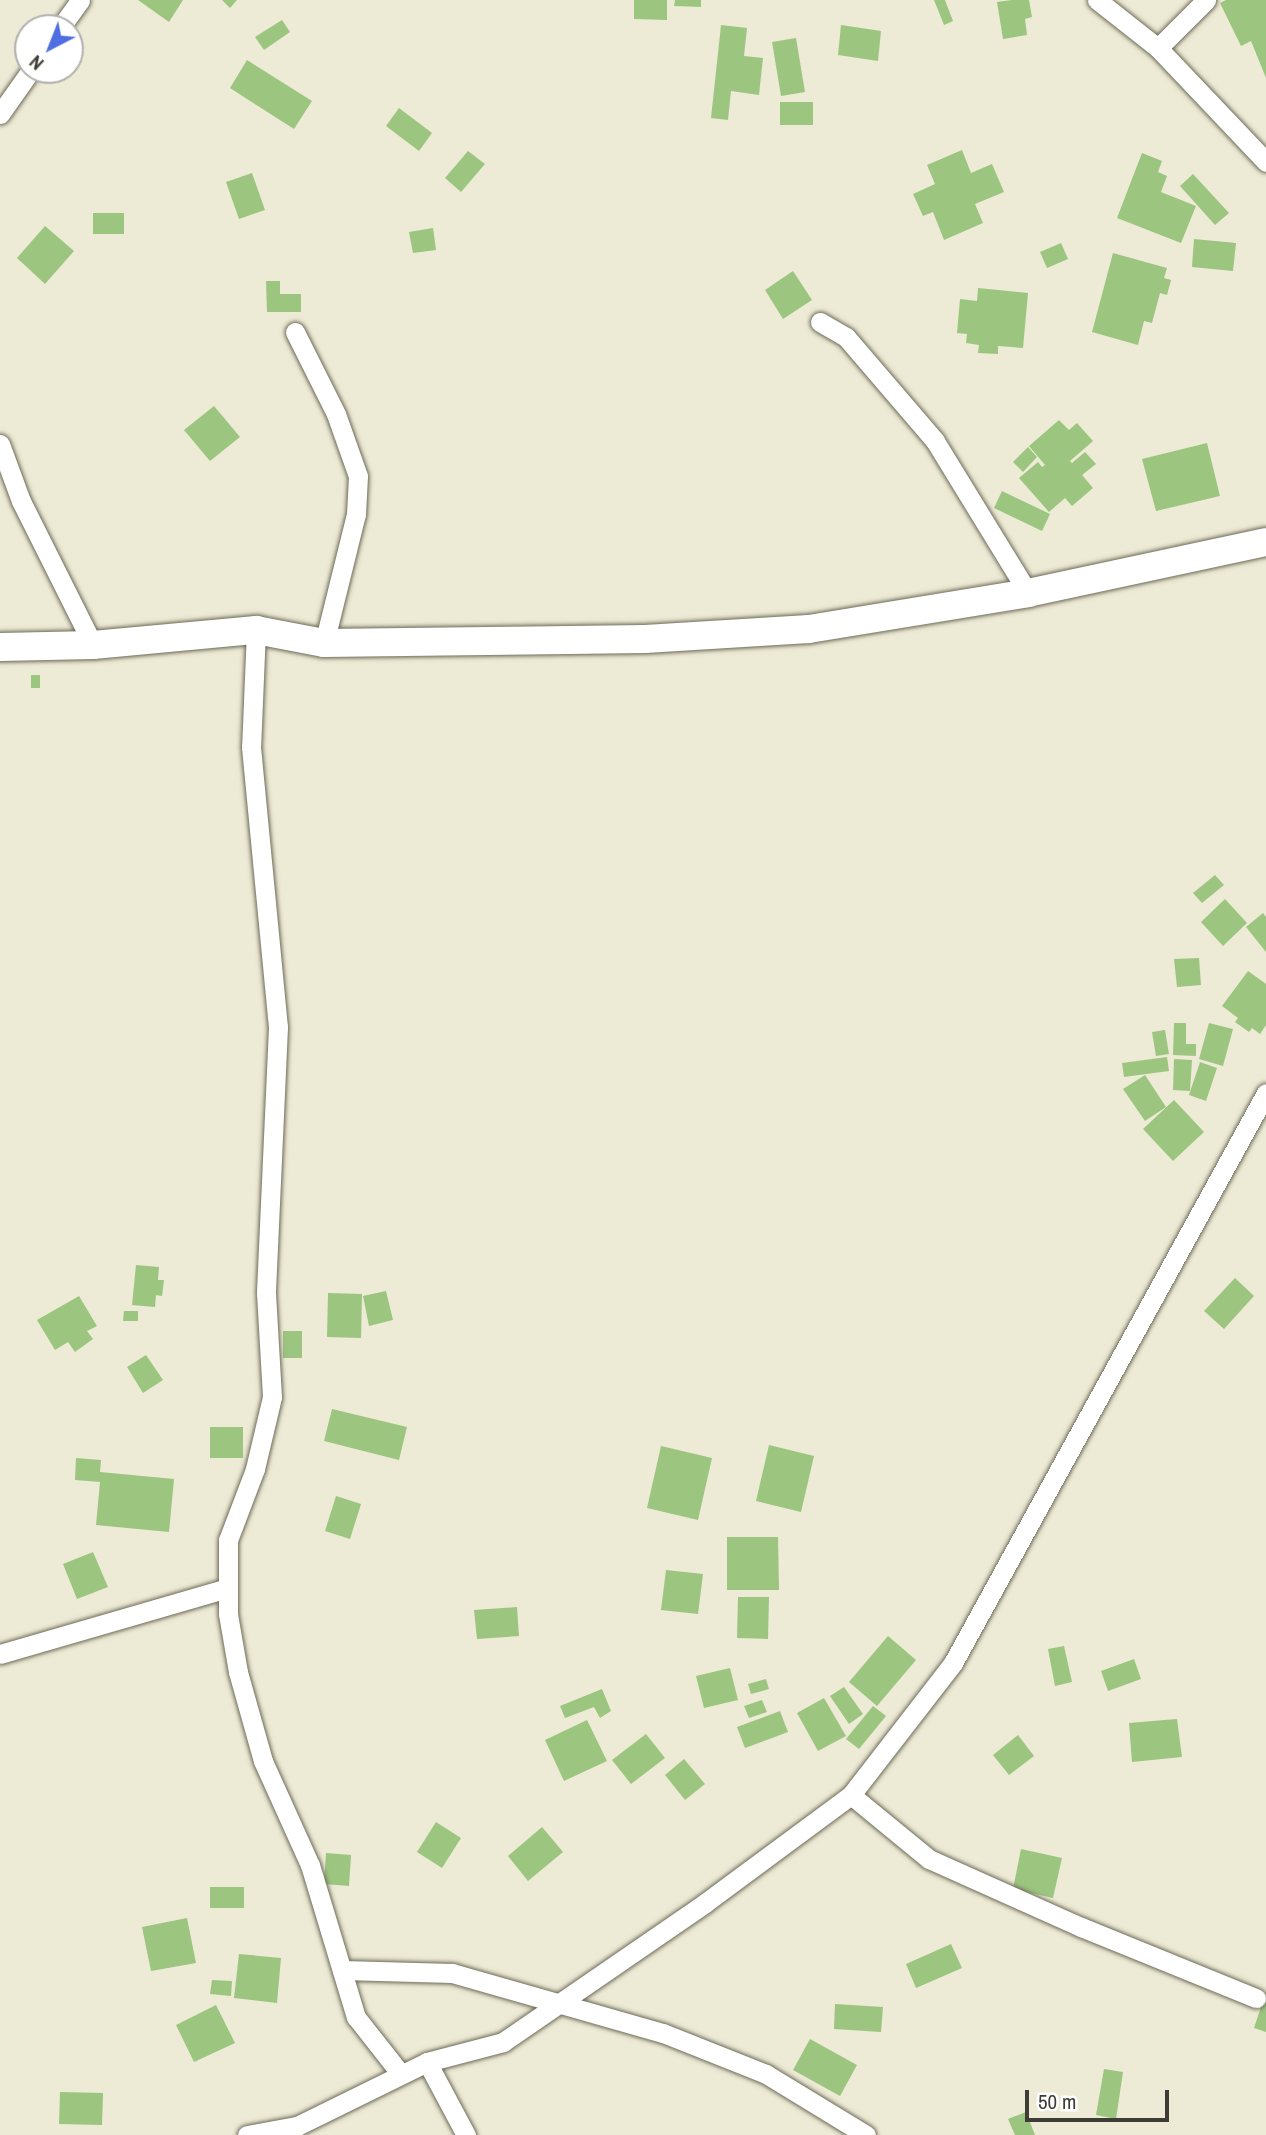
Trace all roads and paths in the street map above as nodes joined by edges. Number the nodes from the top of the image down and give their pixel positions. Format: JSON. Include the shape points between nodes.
{"nodes":[{"id":1,"x":1097,"y":0,"type":"edge"},
{"id":2,"x":1206,"y":0,"type":"edge"},
{"id":3,"x":1158,"y":48,"type":"junction"},
{"id":4,"x":21,"y":84,"type":"edge"},
{"id":5,"x":0,"y":114,"type":"edge"},
{"id":6,"x":1266,"y":162,"type":"edge"},
{"id":7,"x":820,"y":322,"type":"dead end"},
{"id":8,"x":295,"y":332,"type":"dead end"},
{"id":9,"x":0,"y":444,"type":"edge"},
{"id":10,"x":1266,"y":542,"type":"edge"},
{"id":11,"x":1028,"y":593,"type":"junction"},
{"id":12,"x":256,"y":630,"type":"junction"},
{"id":13,"x":324,"y":643,"type":"junction"},
{"id":14,"x":93,"y":645,"type":"junction"},
{"id":15,"x":0,"y":647,"type":"edge"},
{"id":16,"x":1266,"y":1093,"type":"edge"},
{"id":17,"x":227,"y":1588,"type":"junction"},
{"id":18,"x":0,"y":1654,"type":"edge"},
{"id":19,"x":851,"y":1795,"type":"junction"},
{"id":20,"x":342,"y":1970,"type":"junction"},
{"id":21,"x":1256,"y":1998,"type":"dead end"},
{"id":22,"x":562,"y":2004,"type":"junction"},
{"id":23,"x":427,"y":2062,"type":"junction"},
{"id":24,"x":400,"y":2073,"type":"junction"},
{"id":25,"x":247,"y":2135,"type":"edge"},
{"id":26,"x":466,"y":2135,"type":"edge"},
{"id":27,"x":866,"y":2135,"type":"edge"}],
"edges":[{"from":1,"to":3,"type":"street"},
{"from":2,"to":3,"type":"street"},
{"from":3,"to":6,"type":"street"},
{"from":4,"to":5,"type":"street"},
{"from":7,"to":11,"type":"street","via":[[846,337],[935,441]]},
{"from":8,"to":13,"type":"street","via":[[336,414],[358,476],[356,514]]},
{"from":9,"to":14,"type":"street","via":[[21,501]]},
{"from":10,"to":11,"type":"street"},
{"from":11,"to":13,"type":"street","via":[[809,629],[645,639]]},
{"from":12,"to":13,"type":"street"},
{"from":12,"to":14,"type":"street"},
{"from":12,"to":17,"type":"street","via":[[251,747],[278,1027],[266,1293],[272,1397],[255,1469],[228,1540]]},
{"from":14,"to":15,"type":"street"},
{"from":16,"to":19,"type":"street","via":[[953,1664]]},
{"from":17,"to":18,"type":"street"},
{"from":17,"to":20,"type":"street","via":[[238,1672],[263,1761],[310,1865]]},
{"from":19,"to":21,"type":"street","via":[[929,1859]]},
{"from":19,"to":22,"type":"street"},
{"from":20,"to":22,"type":"street","via":[[452,1973]]},
{"from":20,"to":24,"type":"street","via":[[356,2017]]},
{"from":22,"to":23,"type":"street","via":[[503,2042]]},
{"from":22,"to":27,"type":"street","via":[[663,2033],[766,2074]]},
{"from":23,"to":24,"type":"street"},
{"from":23,"to":26,"type":"street"},
{"from":24,"to":25,"type":"street","via":[[296,2126]]}]}
